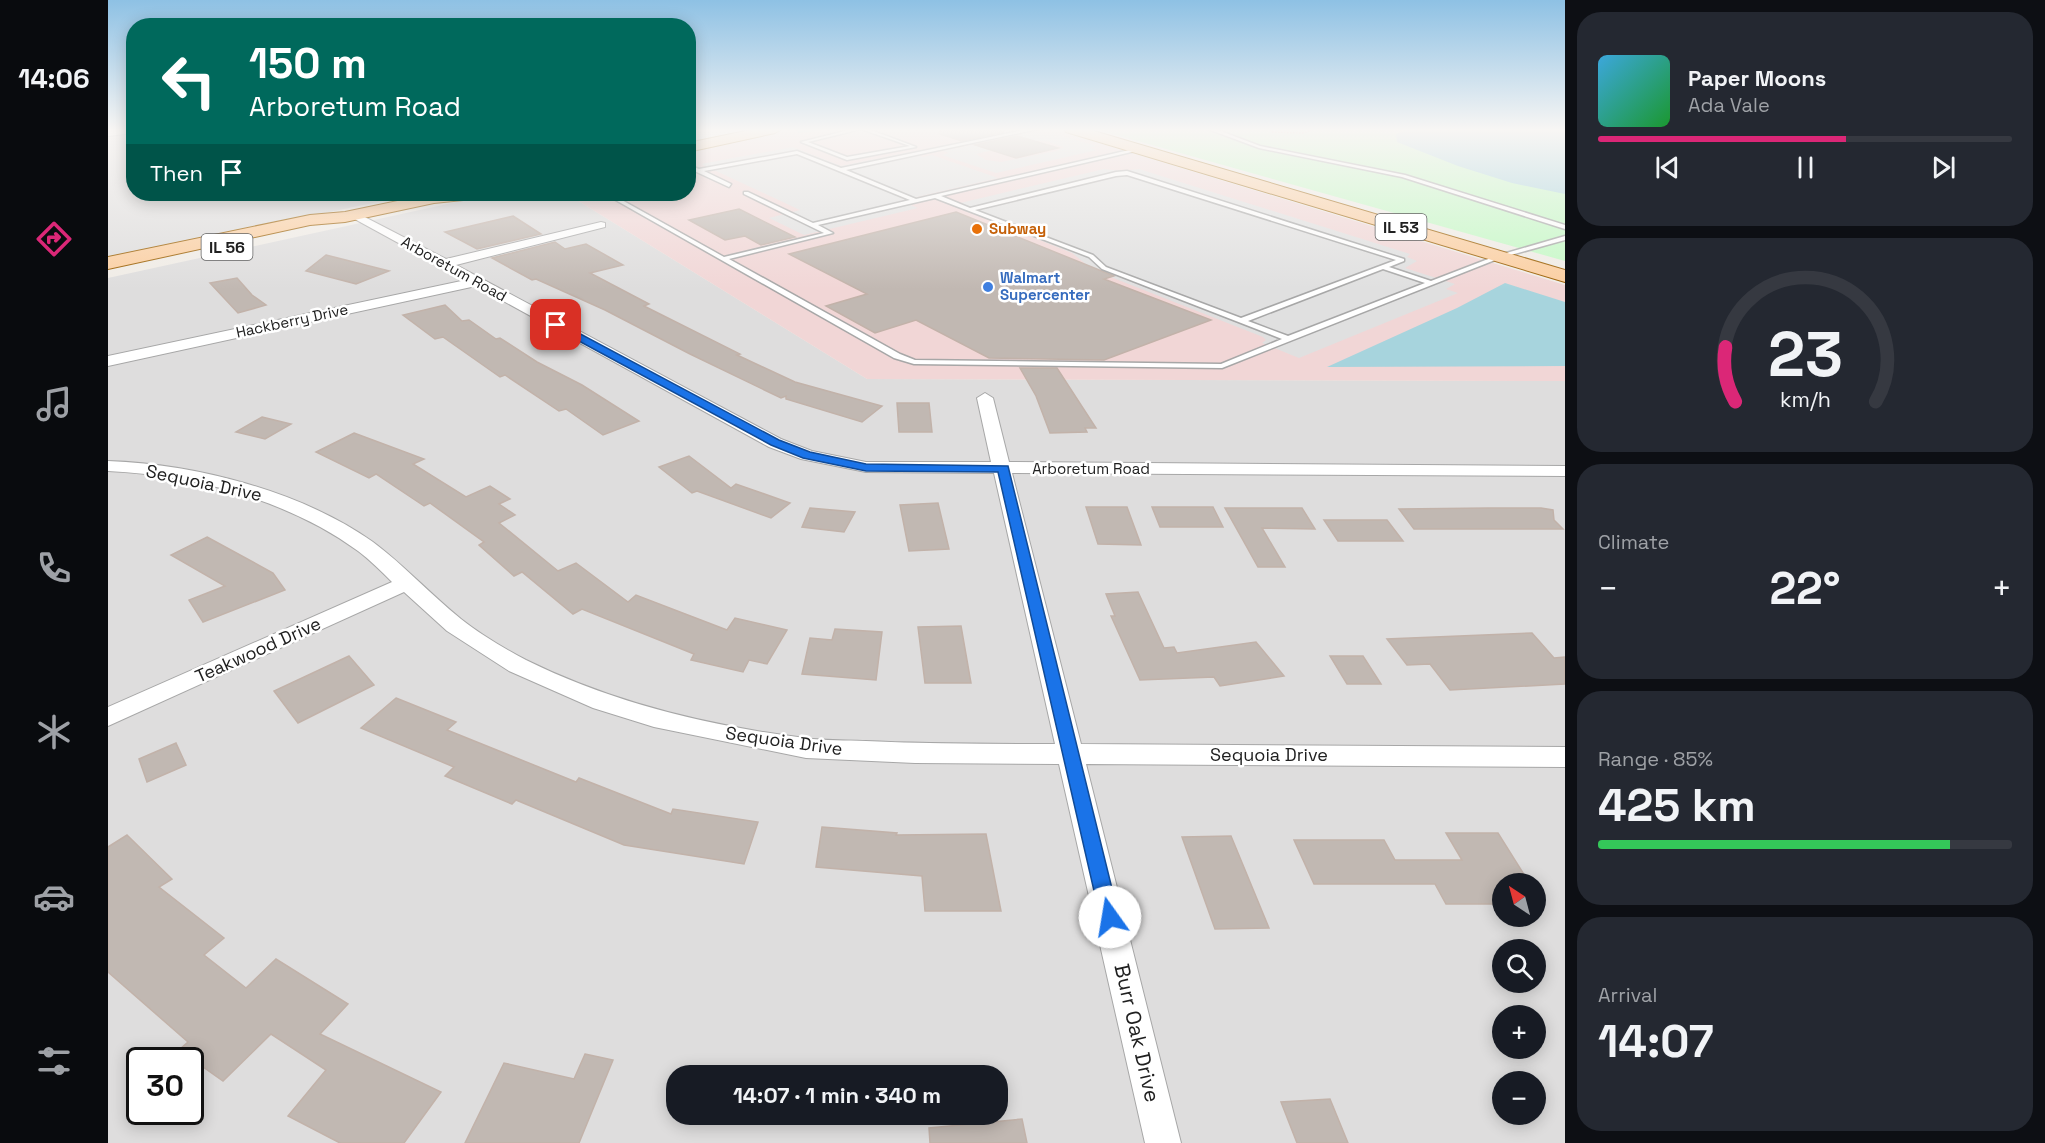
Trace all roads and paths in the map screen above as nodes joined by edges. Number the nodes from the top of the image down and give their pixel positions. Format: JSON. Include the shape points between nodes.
{"nodes":[{"id":1,"x":723,"y":182,"type":"edge"},
{"id":2,"x":870,"y":182,"type":"edge"},
{"id":3,"x":994,"y":182,"type":"edge"},
{"id":4,"x":1081,"y":182,"type":"edge"},
{"id":5,"x":1157,"y":182,"type":"edge"},
{"id":6,"x":1250,"y":182,"type":"edge"},
{"id":7,"x":1423,"y":182,"type":"edge"},
{"id":8,"x":729,"y":185,"type":"dead end"},
{"id":9,"x":746,"y":193,"type":"dead end"},
{"id":10,"x":935,"y":196,"type":"junction"},
{"id":11,"x":409,"y":201,"type":"edge"},
{"id":12,"x":621,"y":201,"type":"edge"},
{"id":13,"x":916,"y":201,"type":"junction"},
{"id":14,"x":971,"y":209,"type":"junction"},
{"id":15,"x":350,"y":216,"type":"junction"},
{"id":16,"x":601,"y":225,"type":"dead end"},
{"id":17,"x":812,"y":225,"type":"junction"},
{"id":18,"x":1565,"y":227,"type":"edge"},
{"id":19,"x":1565,"y":238,"type":"edge"},
{"id":20,"x":1498,"y":256,"type":"junction"},
{"id":21,"x":726,"y":258,"type":"junction"},
{"id":22,"x":108,"y":263,"type":"edge"},
{"id":23,"x":443,"y":264,"type":"junction"},
{"id":24,"x":1383,"y":267,"type":"junction"},
{"id":25,"x":108,"y":272,"type":"edge"},
{"id":26,"x":1565,"y":276,"type":"edge"},
{"id":27,"x":477,"y":282,"type":"junction"},
{"id":28,"x":1431,"y":283,"type":"junction"},
{"id":29,"x":1241,"y":321,"type":"junction"},
{"id":30,"x":1288,"y":339,"type":"junction"},
{"id":31,"x":108,"y":361,"type":"edge"},
{"id":32,"x":985,"y":399,"type":"dead end"},
{"id":33,"x":108,"y":466,"type":"edge"},
{"id":34,"x":1003,"y":468,"type":"junction"},
{"id":35,"x":1565,"y":471,"type":"edge"},
{"id":36,"x":407,"y":583,"type":"junction"},
{"id":37,"x":108,"y":717,"type":"edge"},
{"id":38,"x":1071,"y":754,"type":"junction"},
{"id":39,"x":1565,"y":757,"type":"edge"},
{"id":40,"x":1163,"y":1143,"type":"edge"}],
"edges":[{"from":1,"to":8,"type":"lane"},
{"from":2,"to":13,"type":"lane"},
{"from":3,"to":10,"type":"lane"},
{"from":4,"to":14,"type":"lane"},
{"from":5,"to":24,"type":"lane","via":[[1402,260]]},
{"from":6,"to":20,"type":"main road","number":"IL 53"},
{"from":7,"to":18,"type":"lane"},
{"from":9,"to":17,"type":"lane"},
{"from":10,"to":13,"type":"lane"},
{"from":10,"to":14,"type":"lane"},
{"from":11,"to":15,"type":"main road","number":"IL 56"},
{"from":12,"to":21,"type":"lane"},
{"from":13,"to":17,"type":"lane"},
{"from":14,"to":29,"type":"lane","via":[[1091,256],[1104,268]]},
{"from":15,"to":22,"type":"main road","number":"IL 56","via":[[310,220]]},
{"from":15,"to":23,"type":"street","name":"Arboretum Road"},
{"from":15,"to":25,"type":"main road","number":"IL 56","via":[[331,224]]},
{"from":16,"to":23,"type":"street"},
{"from":17,"to":21,"type":"lane","via":[[830,234]]},
{"from":19,"to":20,"type":"lane"},
{"from":20,"to":26,"type":"main road","number":"IL 53"},
{"from":20,"to":28,"type":"lane"},
{"from":21,"to":30,"type":"lane","via":[[914,362],[1222,366]]},
{"from":23,"to":27,"type":"street","name":"Arboretum Road"},
{"from":24,"to":28,"type":"lane"},
{"from":24,"to":29,"type":"lane"},
{"from":27,"to":31,"type":"street","name":"Hackberry Drive"},
{"from":27,"to":34,"type":"street","name":"Arboretum Road","via":[[791,450],[866,467]]},
{"from":28,"to":30,"type":"lane"},
{"from":29,"to":30,"type":"lane"},
{"from":32,"to":34,"type":"street","name":"Burr Oak Drive"},
{"from":33,"to":36,"type":"street","name":"Sequoia Drive","via":[[196,478],[284,502],[344,532]]},
{"from":34,"to":35,"type":"street","name":"Arboretum Road"},
{"from":34,"to":38,"type":"street","name":"Burr Oak Drive"},
{"from":36,"to":37,"type":"street","name":"Teakwood Drive"},
{"from":36,"to":38,"type":"street","name":"Sequoia Drive","via":[[455,626],[517,665],[593,698],[654,718],[806,748]]},
{"from":38,"to":39,"type":"street","name":"Sequoia Drive"},
{"from":38,"to":40,"type":"street","name":"Burr Oak Drive"}]}
